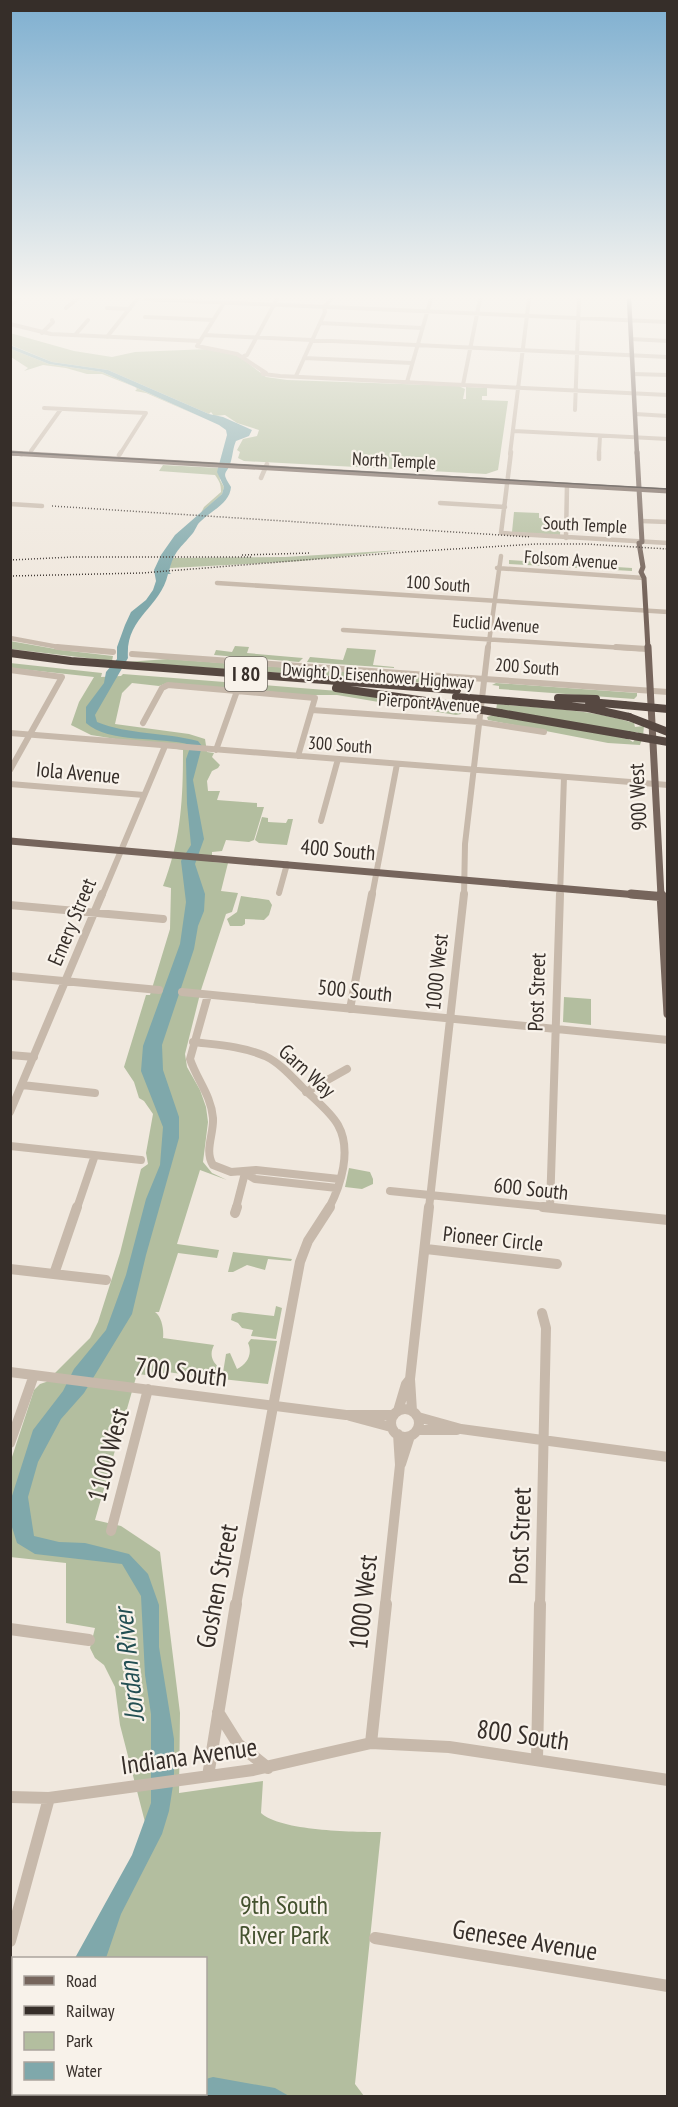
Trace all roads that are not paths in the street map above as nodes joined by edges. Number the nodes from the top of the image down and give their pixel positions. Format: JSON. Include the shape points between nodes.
{"nodes":[{"id":1,"x":518,"y":397,"type":"edge"},
{"id":2,"x":575,"y":397,"type":"edge"},
{"id":3,"x":634,"y":397,"type":"edge"},
{"id":4,"x":44,"y":408,"type":"dead end"},
{"id":5,"x":62,"y":409,"type":"junction"},
{"id":6,"x":574,"y":410,"type":"dead end"},
{"id":7,"x":635,"y":414,"type":"junction"},
{"id":8,"x":668,"y":416,"type":"edge"},
{"id":9,"x":514,"y":431,"type":"junction"},
{"id":10,"x":600,"y":435,"type":"junction"},
{"id":11,"x":636,"y":437,"type":"junction"},
{"id":12,"x":668,"y":439,"type":"edge"},
{"id":13,"x":10,"y":451,"type":"edge"},
{"id":14,"x":31,"y":451,"type":"junction"},
{"id":15,"x":119,"y":455,"type":"junction"},
{"id":16,"x":599,"y":459,"type":"dead end"},
{"id":17,"x":214,"y":464,"type":"junction"},
{"id":18,"x":266,"y":467,"type":"junction"},
{"id":19,"x":261,"y":478,"type":"dead end"},
{"id":20,"x":508,"y":480,"type":"junction"},
{"id":21,"x":567,"y":485,"type":"junction"},
{"id":22,"x":668,"y":486,"type":"edge"},
{"id":23,"x":639,"y":487,"type":"junction"},
{"id":24,"x":668,"y":491,"type":"edge"},
{"id":25,"x":440,"y":503,"type":"dead end"},
{"id":26,"x":10,"y":504,"type":"edge"},
{"id":27,"x":42,"y":506,"type":"dead end"},
{"id":28,"x":505,"y":507,"type":"junction"},
{"id":29,"x":641,"y":521,"type":"junction"},
{"id":30,"x":668,"y":522,"type":"edge"},
{"id":31,"x":566,"y":538,"type":"junction"},
{"id":32,"x":642,"y":542,"type":"junction"},
{"id":33,"x":668,"y":543,"type":"edge"},
{"id":34,"x":499,"y":556,"type":"dead end"},
{"id":35,"x":497,"y":568,"type":"junction"},
{"id":36,"x":644,"y":578,"type":"junction"},
{"id":37,"x":217,"y":583,"type":"dead end"},
{"id":38,"x":494,"y":602,"type":"junction"},
{"id":39,"x":645,"y":612,"type":"junction"},
{"id":40,"x":668,"y":613,"type":"edge"},
{"id":41,"x":343,"y":630,"type":"dead end"},
{"id":42,"x":10,"y":638,"type":"edge"},
{"id":43,"x":490,"y":638,"type":"junction"},
{"id":44,"x":648,"y":649,"type":"junction"},
{"id":45,"x":113,"y":652,"type":"dead end"},
{"id":46,"x":10,"y":653,"type":"edge"},
{"id":47,"x":132,"y":654,"type":"dead end"},
{"id":48,"x":10,"y":658,"type":"edge"},
{"id":49,"x":103,"y":666,"type":"junction"},
{"id":50,"x":128,"y":668,"type":"junction"},
{"id":51,"x":10,"y":670,"type":"edge"},
{"id":52,"x":485,"y":679,"type":"junction"},
{"id":53,"x":650,"y":690,"type":"junction"},
{"id":54,"x":237,"y":691,"type":"junction"},
{"id":55,"x":668,"y":692,"type":"edge"},
{"id":56,"x":456,"y":697,"type":"junction"},
{"id":57,"x":507,"y":698,"type":"junction"},
{"id":58,"x":668,"y":702,"type":"edge"},
{"id":59,"x":625,"y":703,"type":"junction"},
{"id":60,"x":668,"y":709,"type":"edge"},
{"id":61,"x":312,"y":710,"type":"junction"},
{"id":62,"x":479,"y":722,"type":"junction"},
{"id":63,"x":143,"y":723,"type":"dead end"},
{"id":64,"x":544,"y":732,"type":"dead end"},
{"id":65,"x":668,"y":732,"type":"edge"},
{"id":66,"x":10,"y":733,"type":"edge"},
{"id":67,"x":30,"y":735,"type":"junction"},
{"id":68,"x":668,"y":742,"type":"edge"},
{"id":69,"x":165,"y":746,"type":"junction"},
{"id":70,"x":216,"y":750,"type":"junction"},
{"id":71,"x":298,"y":756,"type":"junction"},
{"id":72,"x":338,"y":759,"type":"junction"},
{"id":73,"x":397,"y":764,"type":"junction"},
{"id":74,"x":10,"y":770,"type":"edge"},
{"id":75,"x":473,"y":770,"type":"junction"},
{"id":76,"x":564,"y":777,"type":"junction"},
{"id":77,"x":10,"y":784,"type":"edge"},
{"id":78,"x":655,"y":784,"type":"junction"},
{"id":79,"x":668,"y":785,"type":"edge"},
{"id":80,"x":144,"y":795,"type":"junction"},
{"id":81,"x":321,"y":821,"type":"dead end"},
{"id":82,"x":10,"y":841,"type":"edge"},
{"id":83,"x":120,"y":850,"type":"junction"},
{"id":84,"x":287,"y":864,"type":"junction"},
{"id":85,"x":376,"y":872,"type":"junction"},
{"id":86,"x":465,"y":880,"type":"junction"},
{"id":87,"x":560,"y":888,"type":"junction"},
{"id":88,"x":279,"y":893,"type":"dead end"},
{"id":89,"x":666,"y":898,"type":"edge"},
{"id":90,"x":10,"y":905,"type":"edge"},
{"id":91,"x":94,"y":913,"type":"junction"},
{"id":92,"x":163,"y":919,"type":"dead end"},
{"id":93,"x":666,"y":966,"type":"edge"},
{"id":94,"x":10,"y":976,"type":"edge"},
{"id":95,"x":66,"y":981,"type":"junction"},
{"id":96,"x":159,"y":990,"type":"dead end"},
{"id":97,"x":182,"y":992,"type":"dead end"},
{"id":98,"x":208,"y":995,"type":"junction"},
{"id":99,"x":350,"y":1009,"type":"junction"},
{"id":100,"x":668,"y":1014,"type":"edge"},
{"id":101,"x":451,"y":1018,"type":"junction"},
{"id":102,"x":556,"y":1029,"type":"junction"},
{"id":103,"x":668,"y":1040,"type":"edge"},
{"id":104,"x":193,"y":1042,"type":"junction"},
{"id":105,"x":10,"y":1055,"type":"edge"},
{"id":106,"x":34,"y":1057,"type":"junction"},
{"id":107,"x":347,"y":1069,"type":"dead end"},
{"id":108,"x":22,"y":1086,"type":"junction"},
{"id":109,"x":306,"y":1092,"type":"junction"},
{"id":110,"x":94,"y":1093,"type":"dead end"},
{"id":111,"x":10,"y":1112,"type":"edge"},
{"id":112,"x":10,"y":1146,"type":"edge"},
{"id":113,"x":95,"y":1155,"type":"junction"},
{"id":114,"x":141,"y":1160,"type":"dead end"},
{"id":115,"x":245,"y":1173,"type":"junction"},
{"id":116,"x":338,"y":1184,"type":"junction"},
{"id":117,"x":390,"y":1191,"type":"dead end"},
{"id":118,"x":432,"y":1196,"type":"junction"},
{"id":119,"x":550,"y":1209,"type":"junction"},
{"id":120,"x":235,"y":1213,"type":"dead end"},
{"id":121,"x":668,"y":1220,"type":"edge"},
{"id":122,"x":426,"y":1249,"type":"junction"},
{"id":123,"x":557,"y":1264,"type":"dead end"},
{"id":124,"x":10,"y":1269,"type":"edge"},
{"id":125,"x":54,"y":1274,"type":"junction"},
{"id":126,"x":106,"y":1280,"type":"dead end"},
{"id":127,"x":542,"y":1313,"type":"dead end"},
{"id":128,"x":10,"y":1372,"type":"edge"},
{"id":129,"x":34,"y":1375,"type":"junction"},
{"id":130,"x":410,"y":1379,"type":"junction"},
{"id":131,"x":148,"y":1389,"type":"junction"},
{"id":132,"x":275,"y":1406,"type":"junction"},
{"id":133,"x":395,"y":1413,"type":"junction"},
{"id":134,"x":415,"y":1414,"type":"junction"},
{"id":135,"x":346,"y":1415,"type":"junction"},
{"id":136,"x":461,"y":1429,"type":"junction"},
{"id":137,"x":394,"y":1431,"type":"junction"},
{"id":138,"x":414,"y":1433,"type":"junction"},
{"id":139,"x":545,"y":1440,"type":"junction"},
{"id":140,"x":10,"y":1443,"type":"edge"},
{"id":141,"x":668,"y":1457,"type":"edge"},
{"id":142,"x":400,"y":1465,"type":"junction"},
{"id":143,"x":111,"y":1531,"type":"dead end"},
{"id":144,"x":10,"y":1629,"type":"edge"},
{"id":145,"x":89,"y":1640,"type":"dead end"},
{"id":146,"x":218,"y":1710,"type":"junction"},
{"id":147,"x":370,"y":1743,"type":"junction"},
{"id":148,"x":537,"y":1760,"type":"junction"},
{"id":149,"x":268,"y":1768,"type":"junction"},
{"id":150,"x":208,"y":1776,"type":"junction"},
{"id":151,"x":668,"y":1780,"type":"edge"},
{"id":152,"x":10,"y":1797,"type":"edge"},
{"id":153,"x":49,"y":1798,"type":"junction"},
{"id":154,"x":375,"y":1938,"type":"dead end"},
{"id":155,"x":10,"y":1941,"type":"edge"},
{"id":156,"x":668,"y":1986,"type":"edge"}],
"edges":[{"from":1,"to":9,"type":"street"},
{"from":2,"to":6,"type":"street"},
{"from":3,"to":7,"type":"main road","name":"900 West"},
{"from":4,"to":5,"type":"street"},
{"from":5,"to":14,"type":"street"},
{"from":5,"to":15,"type":"street","via":[[147,413]]},
{"from":7,"to":8,"type":"street"},
{"from":7,"to":11,"type":"main road","name":"900 West"},
{"from":9,"to":10,"type":"street"},
{"from":9,"to":20,"type":"street"},
{"from":10,"to":11,"type":"street"},
{"from":10,"to":16,"type":"street"},
{"from":11,"to":12,"type":"street"},
{"from":11,"to":23,"type":"main road","name":"900 West"},
{"from":13,"to":14,"type":"main road","name":"North Temple"},
{"from":13,"to":17,"type":"main road","name":"North Temple"},
{"from":14,"to":15,"type":"main road","name":"North Temple"},
{"from":15,"to":17,"type":"main road","name":"North Temple"},
{"from":17,"to":18,"type":"main road","name":"North Temple"},
{"from":18,"to":19,"type":"street"},
{"from":18,"to":20,"type":"main road","name":"North Temple"},
{"from":20,"to":21,"type":"main road","name":"North Temple"},
{"from":20,"to":23,"type":"main road","name":"North Temple"},
{"from":20,"to":28,"type":"street"},
{"from":21,"to":23,"type":"main road","name":"North Temple"},
{"from":21,"to":31,"type":"street"},
{"from":22,"to":23,"type":"main road","name":"North Temple"},
{"from":23,"to":24,"type":"main road","name":"North Temple"},
{"from":23,"to":29,"type":"main road","name":"900 West"},
{"from":25,"to":28,"type":"street"},
{"from":26,"to":27,"type":"street"},
{"from":28,"to":31,"type":"street","name":"South Temple","via":[[501,533]]},
{"from":29,"to":30,"type":"street"},
{"from":29,"to":32,"type":"main road","name":"900 West"},
{"from":31,"to":32,"type":"street","name":"South Temple"},
{"from":32,"to":33,"type":"street","name":"South Temple"},
{"from":32,"to":36,"type":"main road","name":"900 West"},
{"from":34,"to":35,"type":"street","name":"1000 West"},
{"from":35,"to":36,"type":"street","name":"Folsom Avenue"},
{"from":35,"to":38,"type":"street","name":"1000 West"},
{"from":36,"to":39,"type":"main road","name":"900 West"},
{"from":37,"to":38,"type":"street","name":"100 South"},
{"from":38,"to":39,"type":"street","name":"100 South"},
{"from":38,"to":43,"type":"street","name":"1000 West"},
{"from":39,"to":40,"type":"street","name":"100 South"},
{"from":39,"to":44,"type":"main road","name":"900 West"},
{"from":41,"to":43,"type":"street","name":"Euclid Avenue"},
{"from":42,"to":45,"type":"street"},
{"from":43,"to":44,"type":"street","name":"Euclid Avenue"},
{"from":43,"to":52,"type":"street","name":"1000 West"},
{"from":44,"to":53,"type":"main road","name":"900 West"},
{"from":46,"to":49,"type":"highway","name":"Dwight D. Eisenhower Highway","number":"I 80"},
{"from":47,"to":52,"type":"street","name":"200 South"},
{"from":48,"to":49,"type":"highway","name":"Dwight D. Eisenhower Highway","number":"I 80"},
{"from":49,"to":50,"type":"highway","name":"Dwight D. Eisenhower Highway","number":"I 80"},
{"from":50,"to":56,"type":"highway","name":"Dwight D. Eisenhower Highway","number":"I 80"},
{"from":50,"to":56,"type":"highway","name":"Dwight D. Eisenhower Highway","number":"I 80"},
{"from":51,"to":67,"type":"street","via":[[62,677]]},
{"from":52,"to":53,"type":"street","name":"200 South"},
{"from":52,"to":62,"type":"street","name":"1000 West"},
{"from":53,"to":55,"type":"street","name":"200 South"},
{"from":53,"to":78,"type":"main road","name":"900 West"},
{"from":54,"to":61,"type":"street","via":[[315,698]]},
{"from":54,"to":63,"type":"street","via":[[165,686]]},
{"from":54,"to":70,"type":"street"},
{"from":56,"to":57,"type":"highway","name":"Dwight D. Eisenhower Highway","number":"I 80","bridge":true},
{"from":56,"to":68,"type":"highway","bridge":true,"via":[[500,713]]},
{"from":57,"to":59,"type":"highway","name":"Dwight D. Eisenhower Highway","number":"I 80"},
{"from":57,"to":65,"type":"highway","name":"Dwight D. Eisenhower Highway","number":"I 80","bridge":true,"via":[[588,708],[630,717]]},
{"from":58,"to":59,"type":"highway"},
{"from":59,"to":60,"type":"highway","name":"Dwight D. Eisenhower Highway","number":"I 80","bridge":true},
{"from":61,"to":62,"type":"street","name":"Pierpont Avenue"},
{"from":61,"to":71,"type":"street"},
{"from":62,"to":64,"type":"street","name":"Pierpont Avenue"},
{"from":62,"to":75,"type":"street","name":"1000 West"},
{"from":66,"to":67,"type":"street","name":"300 South"},
{"from":67,"to":69,"type":"street","name":"300 South"},
{"from":67,"to":74,"type":"street"},
{"from":69,"to":70,"type":"street","name":"300 South"},
{"from":69,"to":80,"type":"street","name":"Emery Street"},
{"from":70,"to":71,"type":"street","name":"300 South"},
{"from":71,"to":72,"type":"street","name":"300 South"},
{"from":72,"to":73,"type":"street","name":"300 South"},
{"from":72,"to":81,"type":"street"},
{"from":73,"to":75,"type":"street","name":"300 South"},
{"from":73,"to":85,"type":"street"},
{"from":75,"to":76,"type":"street","name":"300 South"},
{"from":75,"to":86,"type":"street","name":"1000 West"},
{"from":76,"to":78,"type":"street","name":"300 South"},
{"from":76,"to":87,"type":"street","name":"Post Street"},
{"from":77,"to":80,"type":"street","name":"Iola Avenue"},
{"from":78,"to":79,"type":"street","name":"300 South"},
{"from":78,"to":89,"type":"main road","name":"900 West"},
{"from":80,"to":83,"type":"street","name":"Emery Street"},
{"from":82,"to":83,"type":"main road","name":"400 South"},
{"from":83,"to":84,"type":"main road","name":"400 South"},
{"from":83,"to":91,"type":"street","name":"Emery Street"},
{"from":84,"to":85,"type":"main road","name":"400 South"},
{"from":84,"to":88,"type":"street"},
{"from":85,"to":86,"type":"main road","name":"400 South"},
{"from":85,"to":99,"type":"street"},
{"from":86,"to":87,"type":"main road","name":"400 South"},
{"from":86,"to":101,"type":"street","name":"1000 West"},
{"from":87,"to":89,"type":"main road","name":"400 South"},
{"from":87,"to":102,"type":"street","name":"Post Street"},
{"from":89,"to":93,"type":"main road","name":"900 West"},
{"from":90,"to":91,"type":"street"},
{"from":91,"to":92,"type":"street"},
{"from":91,"to":95,"type":"street","name":"Emery Street"},
{"from":93,"to":100,"type":"main road","name":"900 West"},
{"from":94,"to":95,"type":"street"},
{"from":95,"to":96,"type":"street"},
{"from":95,"to":106,"type":"street","name":"Emery Street"},
{"from":97,"to":98,"type":"street","name":"500 South"},
{"from":98,"to":99,"type":"street","name":"500 South"},
{"from":98,"to":104,"type":"street"},
{"from":99,"to":101,"type":"street","name":"500 South"},
{"from":101,"to":102,"type":"street","name":"500 South"},
{"from":101,"to":118,"type":"street","name":"1000 West"},
{"from":102,"to":103,"type":"street","name":"500 South"},
{"from":102,"to":119,"type":"street","name":"Post Street"},
{"from":104,"to":109,"type":"street","name":"Garn Way","via":[[239,1047],[261,1054],[279,1065]]},
{"from":104,"to":115,"type":"street","via":[[190,1061],[208,1093],[213,1113],[210,1160],[221,1170]]},
{"from":105,"to":106,"type":"street"},
{"from":106,"to":108,"type":"street","name":"Emery Street"},
{"from":107,"to":109,"type":"street"},
{"from":108,"to":110,"type":"street"},
{"from":108,"to":111,"type":"street","name":"Emery Street"},
{"from":109,"to":116,"type":"street","name":"Garn Way","via":[[332,1118],[343,1136]]},
{"from":112,"to":113,"type":"street"},
{"from":113,"to":114,"type":"street"},
{"from":113,"to":125,"type":"street"},
{"from":115,"to":116,"type":"street","via":[[255,1179]]},
{"from":115,"to":120,"type":"street"},
{"from":116,"to":132,"type":"street","name":"Garn Way","via":[[329,1209],[302,1255]]},
{"from":117,"to":118,"type":"street","name":"600 South"},
{"from":118,"to":119,"type":"street","name":"600 South"},
{"from":118,"to":122,"type":"street","name":"1000 West"},
{"from":119,"to":121,"type":"street","name":"600 South"},
{"from":122,"to":123,"type":"street","name":"Pioneer Circle"},
{"from":122,"to":130,"type":"street","name":"1000 West"},
{"from":124,"to":125,"type":"street"},
{"from":125,"to":126,"type":"street"},
{"from":127,"to":139,"type":"street","name":"Post Street","via":[[546,1328]]},
{"from":128,"to":129,"type":"street","name":"700 South"},
{"from":129,"to":131,"type":"street","name":"700 South"},
{"from":129,"to":140,"type":"street"},
{"from":130,"to":133,"type":"street","name":"1000 West"},
{"from":130,"to":134,"type":"street","name":"1000 West"},
{"from":131,"to":132,"type":"street","name":"700 South"},
{"from":131,"to":143,"type":"street","name":"1100 West"},
{"from":132,"to":135,"type":"street","name":"700 South"},
{"from":132,"to":146,"type":"street","name":"Goshen Street"},
{"from":133,"to":134,"type":"street","name":"700 South"},
{"from":133,"to":135,"type":"street","name":"700 South"},
{"from":133,"to":137,"type":"street","name":"1000 West"},
{"from":134,"to":136,"type":"street"},
{"from":134,"to":138,"type":"street","name":"1000 West"},
{"from":135,"to":137,"type":"street","name":"700 South"},
{"from":136,"to":138,"type":"street"},
{"from":136,"to":139,"type":"street"},
{"from":137,"to":138,"type":"street","name":"700 South"},
{"from":137,"to":142,"type":"street","name":"1000 West"},
{"from":138,"to":142,"type":"street","name":"1000 West"},
{"from":139,"to":141,"type":"street"},
{"from":139,"to":148,"type":"street","name":"Post Street"},
{"from":142,"to":147,"type":"street","name":"1000 West"},
{"from":144,"to":145,"type":"street"},
{"from":146,"to":149,"type":"street","via":[[238,1744]]},
{"from":146,"to":150,"type":"street","name":"Goshen Street"},
{"from":147,"to":148,"type":"street","name":"800 South","via":[[450,1747]]},
{"from":147,"to":149,"type":"street","name":"Indiana Avenue"},
{"from":148,"to":151,"type":"street","name":"800 South"},
{"from":149,"to":150,"type":"street","name":"Indiana Avenue"},
{"from":150,"to":153,"type":"street","name":"Indiana Avenue"},
{"from":152,"to":153,"type":"street","name":"Indiana Avenue"},
{"from":153,"to":155,"type":"street"},
{"from":154,"to":156,"type":"street","name":"Genesee Avenue"}]}
